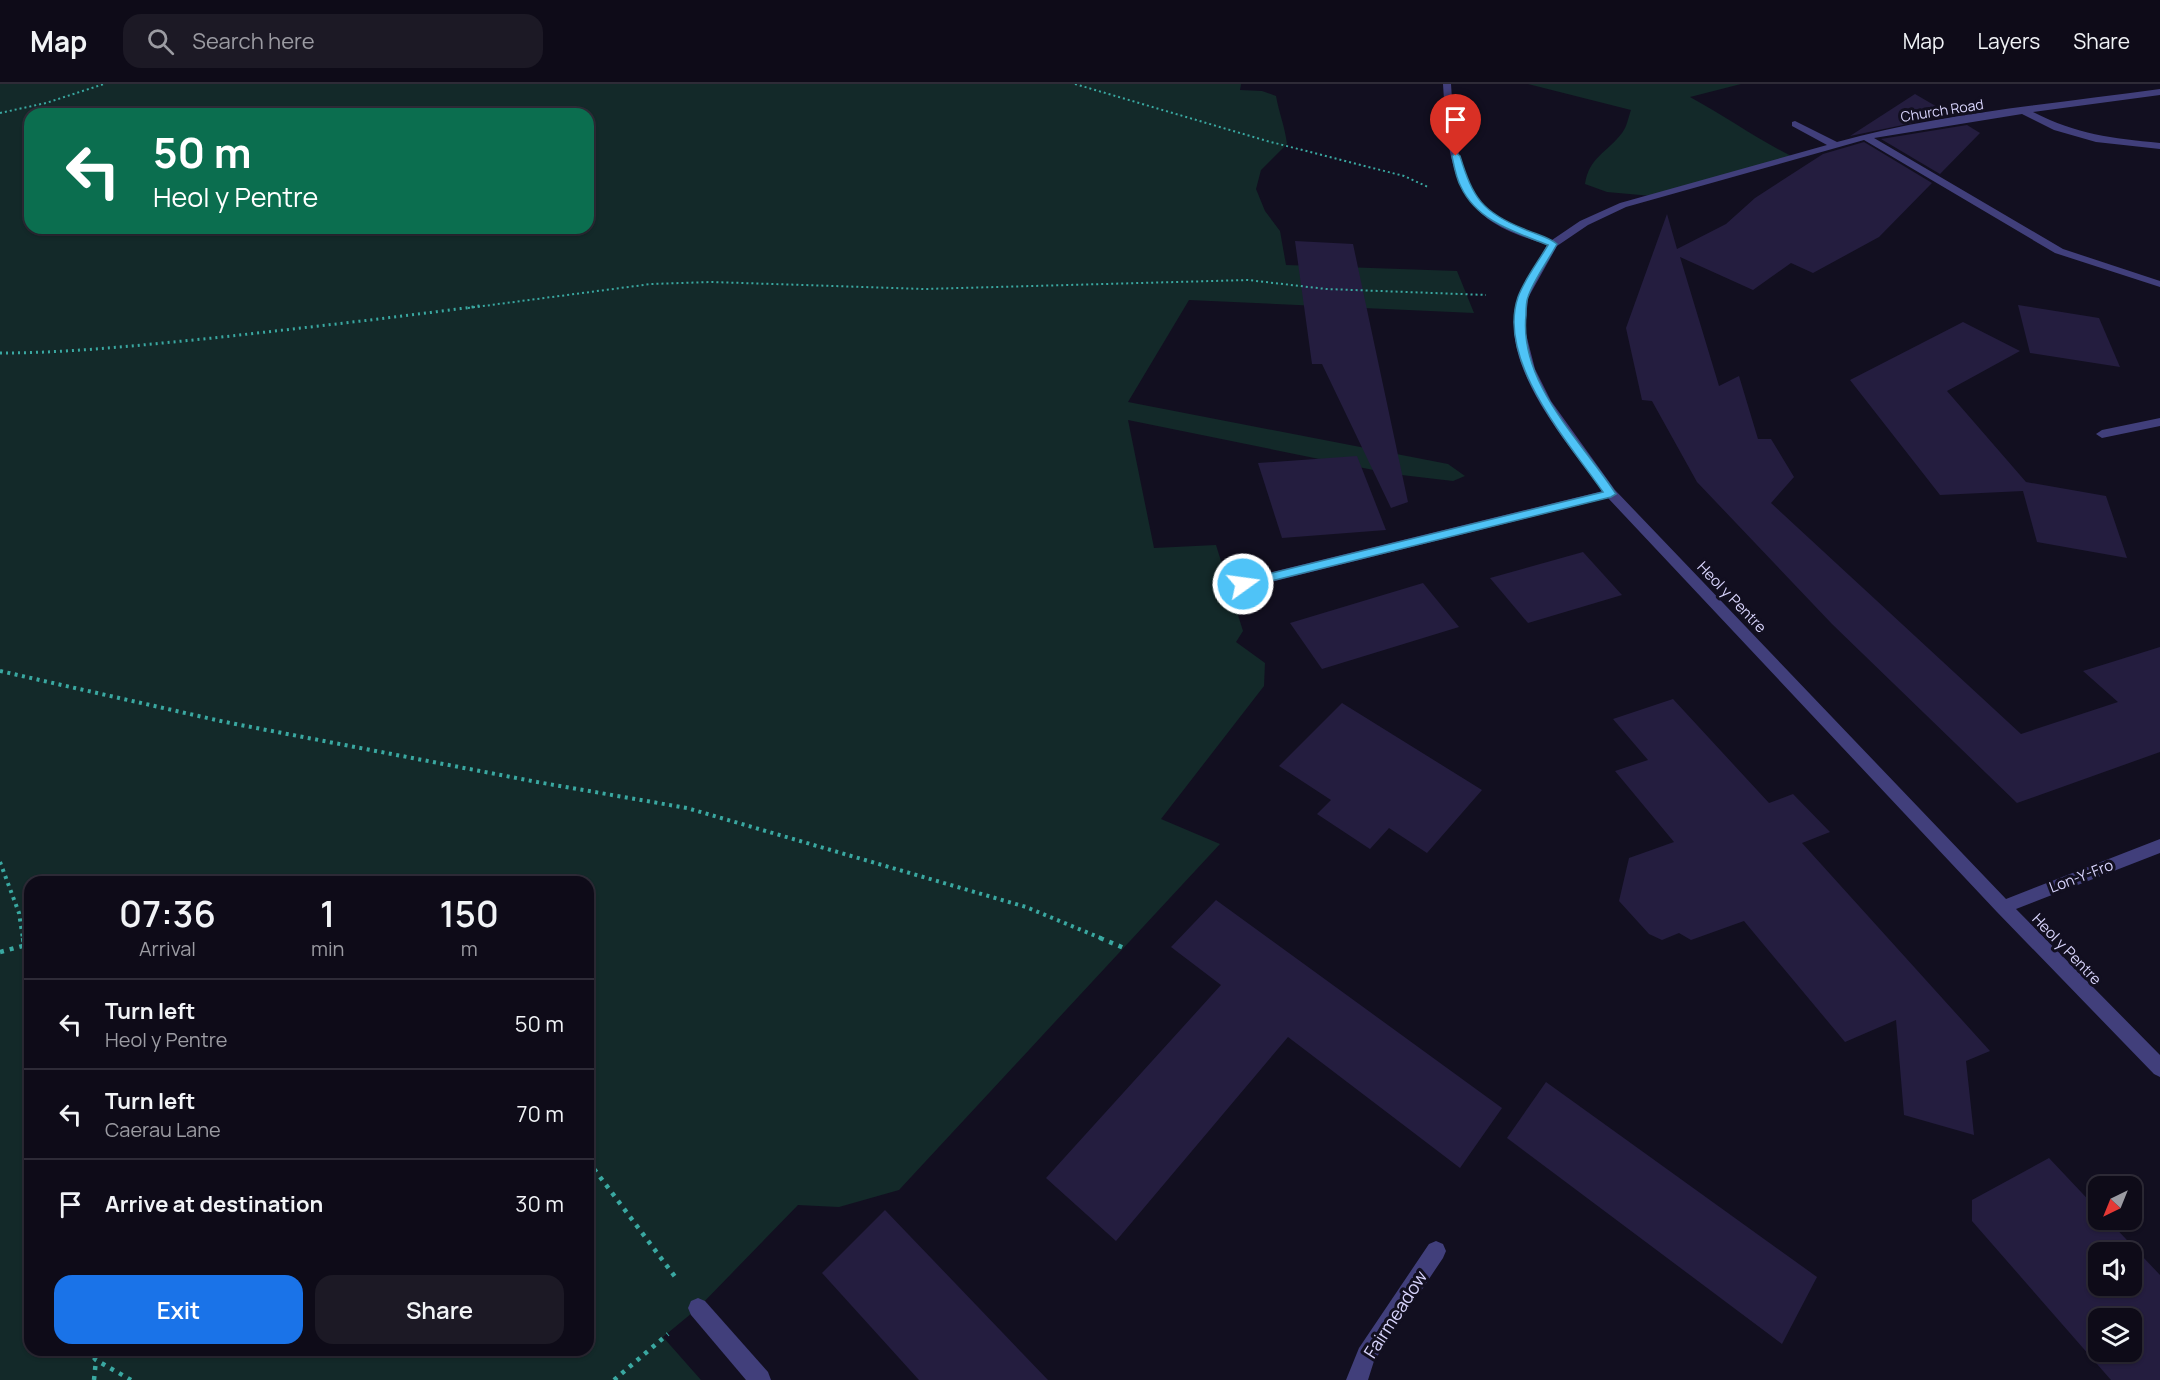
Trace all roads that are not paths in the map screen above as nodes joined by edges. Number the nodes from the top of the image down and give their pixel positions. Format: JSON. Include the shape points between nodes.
{"nodes":[{"id":1,"x":1447,"y":84,"type":"edge"},
{"id":2,"x":2160,"y":92,"type":"edge"},
{"id":3,"x":2024,"y":111,"type":"junction"},
{"id":4,"x":1795,"y":124,"type":"dead end"},
{"id":5,"x":1865,"y":137,"type":"junction"},
{"id":6,"x":1835,"y":145,"type":"junction"},
{"id":7,"x":2160,"y":146,"type":"edge"},
{"id":8,"x":1732,"y":173,"type":"joint"},
{"id":9,"x":1553,"y":244,"type":"junction"},
{"id":10,"x":2160,"y":284,"type":"edge"},
{"id":11,"x":2160,"y":422,"type":"edge"},
{"id":12,"x":2102,"y":434,"type":"dead end"},
{"id":13,"x":1611,"y":494,"type":"junction"},
{"id":14,"x":1243,"y":584,"type":"dead end"},
{"id":15,"x":2160,"y":846,"type":"edge"},
{"id":16,"x":2003,"y":907,"type":"junction"},
{"id":17,"x":2160,"y":1068,"type":"edge"},
{"id":18,"x":1436,"y":1251,"type":"dead end"},
{"id":19,"x":698,"y":1308,"type":"road end"},
{"id":20,"x":760,"y":1380,"type":"edge"},
{"id":21,"x":1357,"y":1380,"type":"edge"}],
"edges":[{"from":1,"to":9,"type":"street","via":[[1451,140],[1465,187],[1484,211],[1505,225]]},
{"from":2,"to":3,"type":"street","name":"Church Road"},
{"from":3,"to":5,"type":"street","name":"Church Road"},
{"from":3,"to":7,"type":"street","via":[[2056,128],[2098,140]]},
{"from":4,"to":6,"type":"street"},
{"from":5,"to":6,"type":"street","name":"Church Road"},
{"from":5,"to":10,"type":"street","via":[[2059,251]]},
{"from":6,"to":8,"type":"street","name":"Church Road"},
{"from":8,"to":9,"type":"street","name":"Heol y Pentre","via":[[1623,205],[1584,223]]},
{"from":9,"to":13,"type":"street","name":"Heol y Pentre","via":[[1523,298],[1520,330],[1529,369],[1545,402]]},
{"from":11,"to":12,"type":"street"},
{"from":13,"to":14,"type":"street"},
{"from":13,"to":16,"type":"street","name":"Heol y Pentre"},
{"from":15,"to":16,"type":"street","name":"Lon-Y-Fro"},
{"from":16,"to":17,"type":"street","name":"Heol y Pentre"},
{"from":18,"to":21,"type":"street","name":"Fairmeadow","via":[[1365,1355]]},
{"from":19,"to":20,"type":"street"}]}
